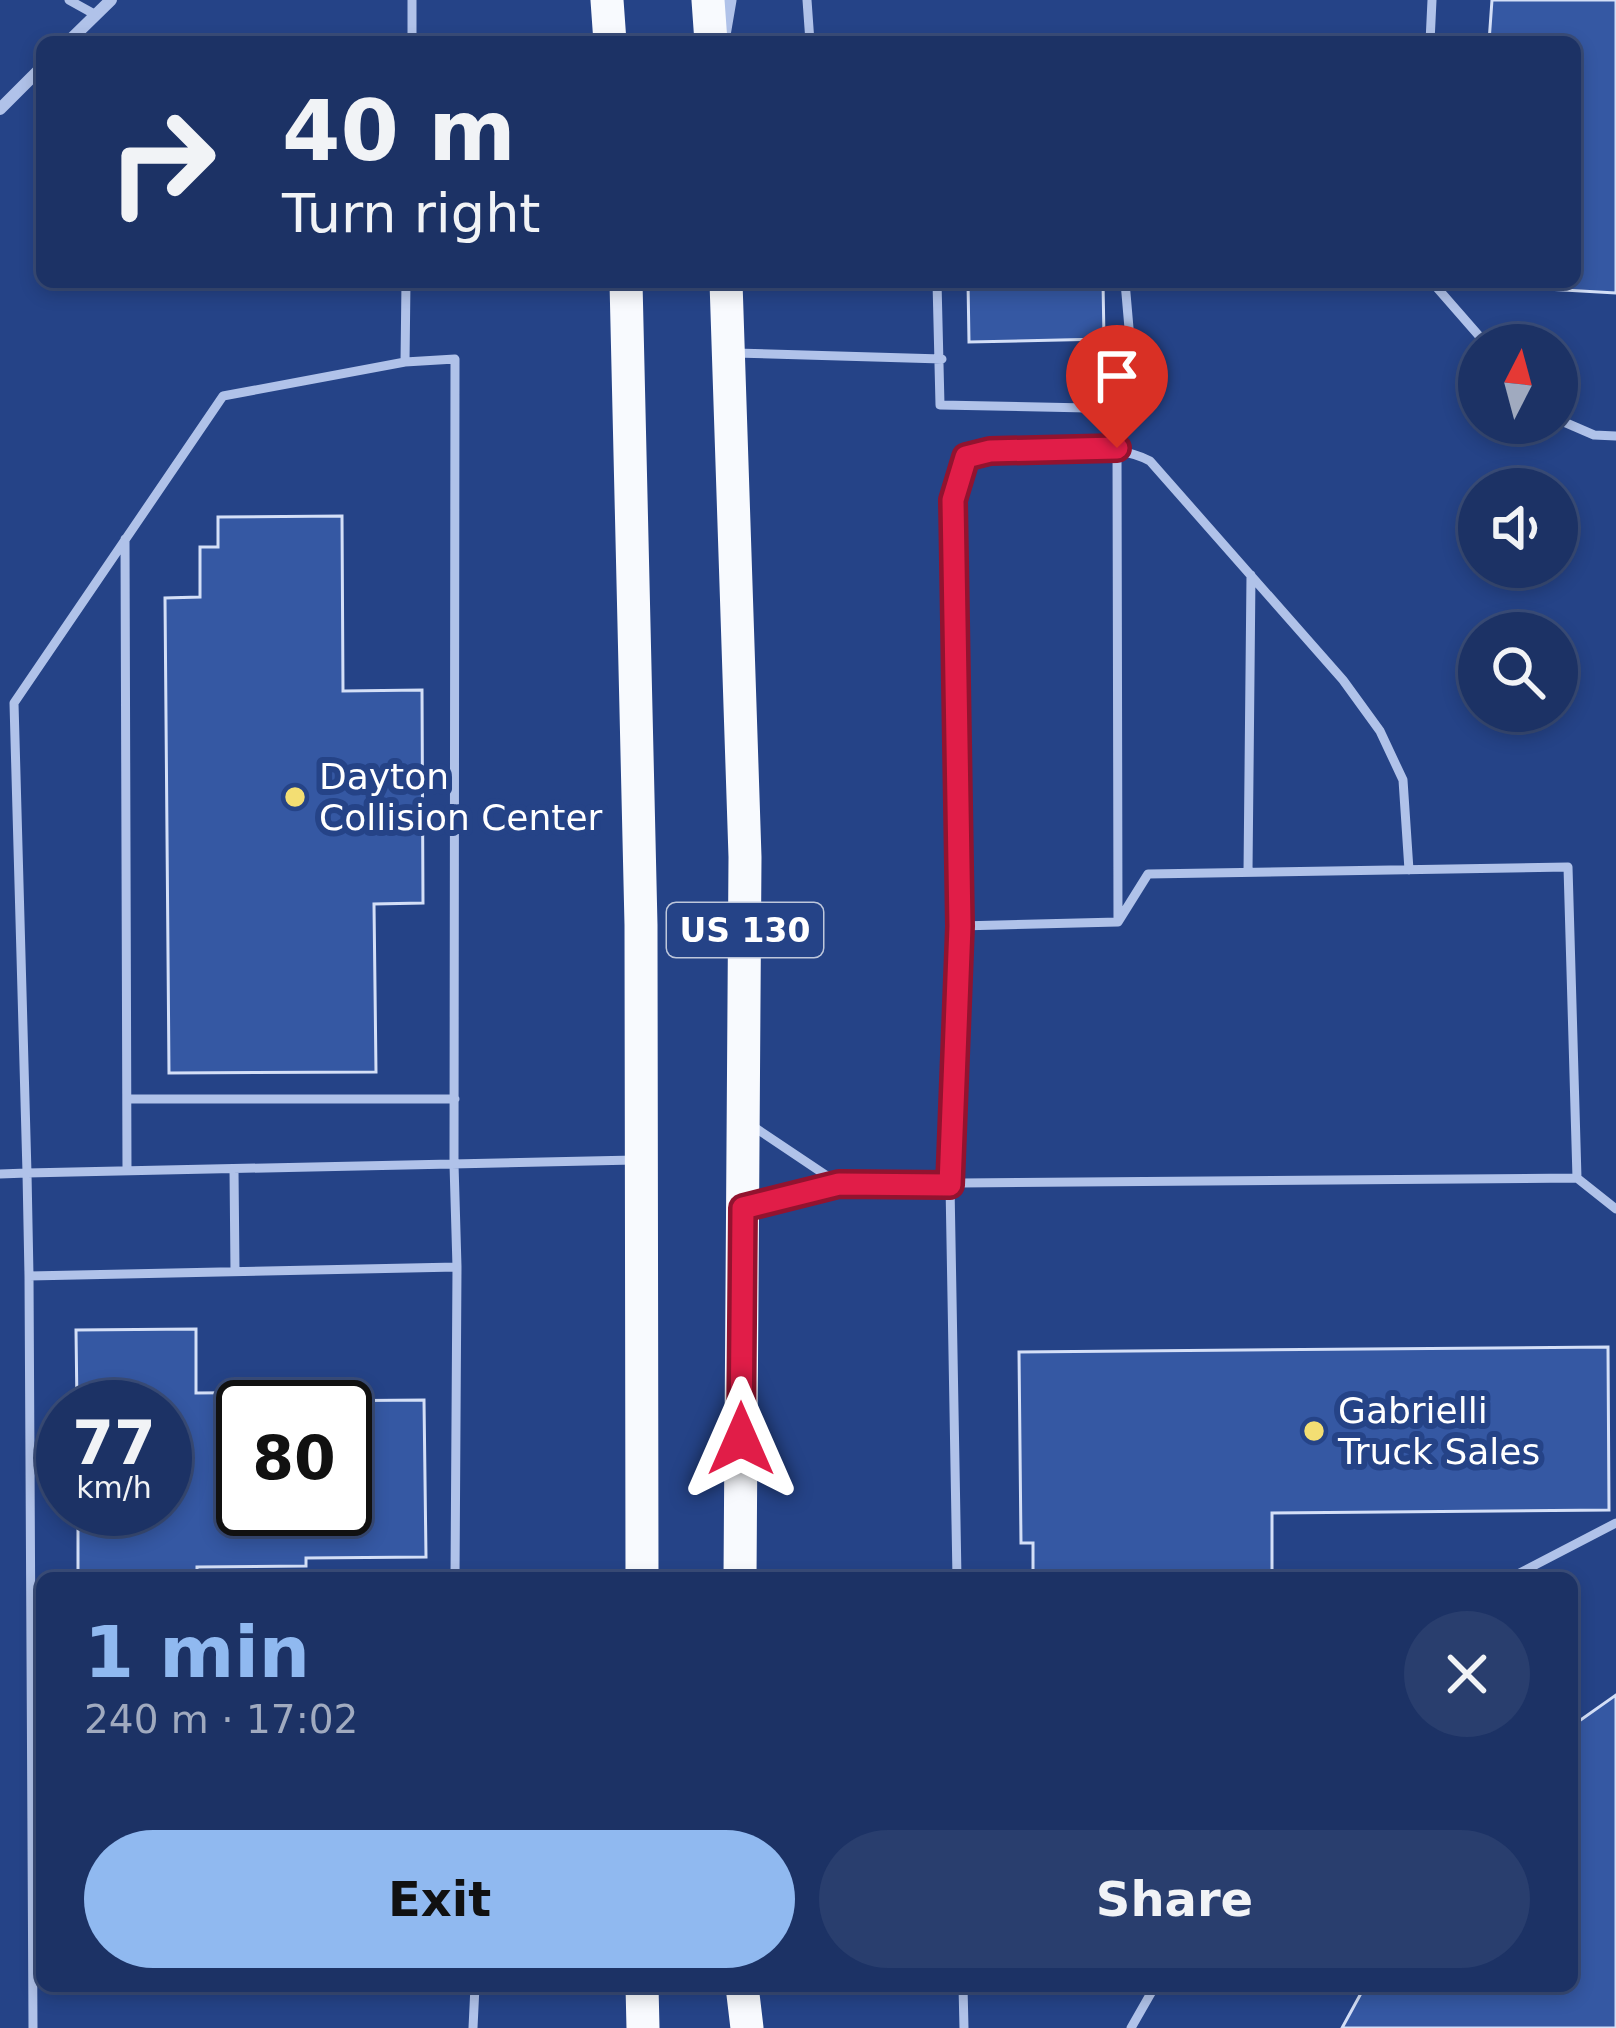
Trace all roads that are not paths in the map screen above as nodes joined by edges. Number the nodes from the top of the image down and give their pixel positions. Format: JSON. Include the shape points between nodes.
{"nodes":[{"id":1,"x":69,"y":0,"type":"edge"},
{"id":2,"x":111,"y":0,"type":"edge"},
{"id":3,"x":412,"y":0,"type":"edge"},
{"id":4,"x":608,"y":0,"type":"edge"},
{"id":5,"x":708,"y":0,"type":"edge"},
{"id":6,"x":726,"y":0,"type":"edge"},
{"id":7,"x":807,"y":0,"type":"edge"},
{"id":8,"x":1432,"y":0,"type":"edge"},
{"id":9,"x":96,"y":15,"type":"junction"},
{"id":10,"x":74,"y":36,"type":"edge"},
{"id":11,"x":412,"y":36,"type":"edge"},
{"id":12,"x":610,"y":36,"type":"edge"},
{"id":13,"x":714,"y":36,"type":"edge"},
{"id":14,"x":717,"y":36,"type":"edge"},
{"id":15,"x":810,"y":36,"type":"edge"},
{"id":16,"x":1430,"y":36,"type":"edge"},
{"id":17,"x":36,"y":73,"type":"edge"},
{"id":18,"x":0,"y":109,"type":"edge"},
{"id":19,"x":406,"y":288,"type":"edge"},
{"id":20,"x":626,"y":288,"type":"edge"},
{"id":21,"x":725,"y":288,"type":"edge"},
{"id":22,"x":937,"y":288,"type":"edge"},
{"id":23,"x":1126,"y":288,"type":"edge"},
{"id":24,"x":1437,"y":288,"type":"edge"},
{"id":25,"x":1469,"y":324,"type":"edge"},
{"id":26,"x":730,"y":353,"type":"junction"},
{"id":27,"x":942,"y":359,"type":"junction"},
{"id":28,"x":405,"y":362,"type":"junction"},
{"id":29,"x":1578,"y":428,"type":"edge"},
{"id":30,"x":1616,"y":436,"type":"edge"},
{"id":31,"x":1117,"y":448,"type":"junction"},
{"id":32,"x":125,"y":539,"type":"junction"},
{"id":33,"x":1252,"y":575,"type":"junction"},
{"id":34,"x":1409,"y":870,"type":"junction"},
{"id":35,"x":1248,"y":872,"type":"junction"},
{"id":36,"x":1118,"y":922,"type":"junction"},
{"id":37,"x":960,"y":926,"type":"junction"},
{"id":38,"x":127,"y":1099,"type":"junction"},
{"id":39,"x":455,"y":1099,"type":"junction"},
{"id":40,"x":743,"y":1120,"type":"junction"},
{"id":41,"x":641,"y":1160,"type":"junction"},
{"id":42,"x":454,"y":1164,"type":"junction"},
{"id":43,"x":234,"y":1169,"type":"junction"},
{"id":44,"x":128,"y":1172,"type":"junction"},
{"id":45,"x":27,"y":1173,"type":"junction"},
{"id":46,"x":0,"y":1174,"type":"edge"},
{"id":47,"x":1577,"y":1178,"type":"junction"},
{"id":48,"x":839,"y":1184,"type":"junction"},
{"id":49,"x":950,"y":1185,"type":"junction"},
{"id":50,"x":743,"y":1208,"type":"junction"},
{"id":51,"x":1616,"y":1209,"type":"edge"},
{"id":52,"x":457,"y":1267,"type":"junction"},
{"id":53,"x":235,"y":1271,"type":"junction"},
{"id":54,"x":29,"y":1276,"type":"junction"},
{"id":55,"x":1616,"y":1523,"type":"edge"},
{"id":56,"x":455,"y":1572,"type":"edge"},
{"id":57,"x":642,"y":1572,"type":"edge"},
{"id":58,"x":740,"y":1572,"type":"edge"},
{"id":59,"x":957,"y":1572,"type":"edge"},
{"id":60,"x":1522,"y":1572,"type":"edge"},
{"id":61,"x":36,"y":1743,"type":"edge"},
{"id":62,"x":36,"y":1864,"type":"edge"},
{"id":63,"x":475,"y":1992,"type":"edge"},
{"id":64,"x":643,"y":1992,"type":"edge"},
{"id":65,"x":739,"y":1992,"type":"edge"},
{"id":66,"x":741,"y":1992,"type":"edge"},
{"id":67,"x":963,"y":1992,"type":"edge"},
{"id":68,"x":1152,"y":1992,"type":"edge"},
{"id":69,"x":33,"y":2028,"type":"edge"},
{"id":70,"x":473,"y":2028,"type":"edge"},
{"id":71,"x":643,"y":2028,"type":"edge"},
{"id":72,"x":736,"y":2028,"type":"edge"},
{"id":73,"x":747,"y":2028,"type":"edge"},
{"id":74,"x":964,"y":2028,"type":"edge"},
{"id":75,"x":1131,"y":2028,"type":"edge"}],
"edges":[{"from":1,"to":9,"type":"lane"},
{"from":2,"to":9,"type":"street"},
{"from":3,"to":11,"type":"lane"},
{"from":4,"to":12,"type":"highway"},
{"from":5,"to":13,"type":"highway"},
{"from":6,"to":14,"type":"street"},
{"from":7,"to":15,"type":"lane"},
{"from":8,"to":16,"type":"lane"},
{"from":9,"to":10,"type":"street"},
{"from":17,"to":18,"type":"street"},
{"from":19,"to":28,"type":"lane"},
{"from":20,"to":41,"type":"highway","number":"US 130"},
{"from":21,"to":26,"type":"highway","number":"US 130"},
{"from":22,"to":27,"type":"lane"},
{"from":23,"to":27,"type":"lane","via":[[1136,410],[940,405]]},
{"from":24,"to":25,"type":"lane"},
{"from":26,"to":27,"type":"lane"},
{"from":26,"to":40,"type":"highway","number":"US 130","via":[[745,857]]},
{"from":28,"to":32,"type":"lane","via":[[223,396]]},
{"from":28,"to":39,"type":"lane","via":[[455,359]]},
{"from":29,"to":30,"type":"lane"},
{"from":31,"to":33,"type":"lane","via":[[1150,460]]},
{"from":31,"to":36,"type":"lane"},
{"from":31,"to":37,"type":"lane","via":[[990,451],[966,457],[958,472],[953,710]]},
{"from":32,"to":38,"type":"lane"},
{"from":32,"to":45,"type":"lane","via":[[14,703]]},
{"from":33,"to":34,"type":"lane","via":[[1380,731],[1403,781]]},
{"from":33,"to":35,"type":"lane"},
{"from":34,"to":35,"type":"lane"},
{"from":34,"to":47,"type":"lane","via":[[1568,867]]},
{"from":35,"to":36,"type":"lane","via":[[1148,874]]},
{"from":36,"to":37,"type":"lane"},
{"from":37,"to":49,"type":"lane"},
{"from":38,"to":39,"type":"lane"},
{"from":38,"to":44,"type":"lane"},
{"from":39,"to":42,"type":"lane"},
{"from":40,"to":48,"type":"lane"},
{"from":40,"to":50,"type":"highway","number":"US 130"},
{"from":41,"to":42,"type":"lane"},
{"from":41,"to":57,"type":"highway","number":"US 130"},
{"from":42,"to":43,"type":"lane"},
{"from":42,"to":52,"type":"lane"},
{"from":43,"to":44,"type":"lane"},
{"from":43,"to":53,"type":"lane"},
{"from":44,"to":45,"type":"lane"},
{"from":45,"to":46,"type":"lane"},
{"from":45,"to":54,"type":"lane"},
{"from":47,"to":49,"type":"lane"},
{"from":47,"to":51,"type":"lane"},
{"from":48,"to":49,"type":"lane"},
{"from":48,"to":50,"type":"lane"},
{"from":49,"to":59,"type":"lane"},
{"from":50,"to":58,"type":"highway","number":"US 130"},
{"from":52,"to":53,"type":"lane"},
{"from":52,"to":56,"type":"lane"},
{"from":53,"to":54,"type":"lane"},
{"from":54,"to":61,"type":"lane"},
{"from":55,"to":60,"type":"lane"},
{"from":62,"to":69,"type":"lane"},
{"from":63,"to":70,"type":"lane"},
{"from":64,"to":71,"type":"highway"},
{"from":65,"to":72,"type":"highway"},
{"from":66,"to":73,"type":"highway"},
{"from":67,"to":74,"type":"lane"},
{"from":68,"to":75,"type":"lane"}]}
